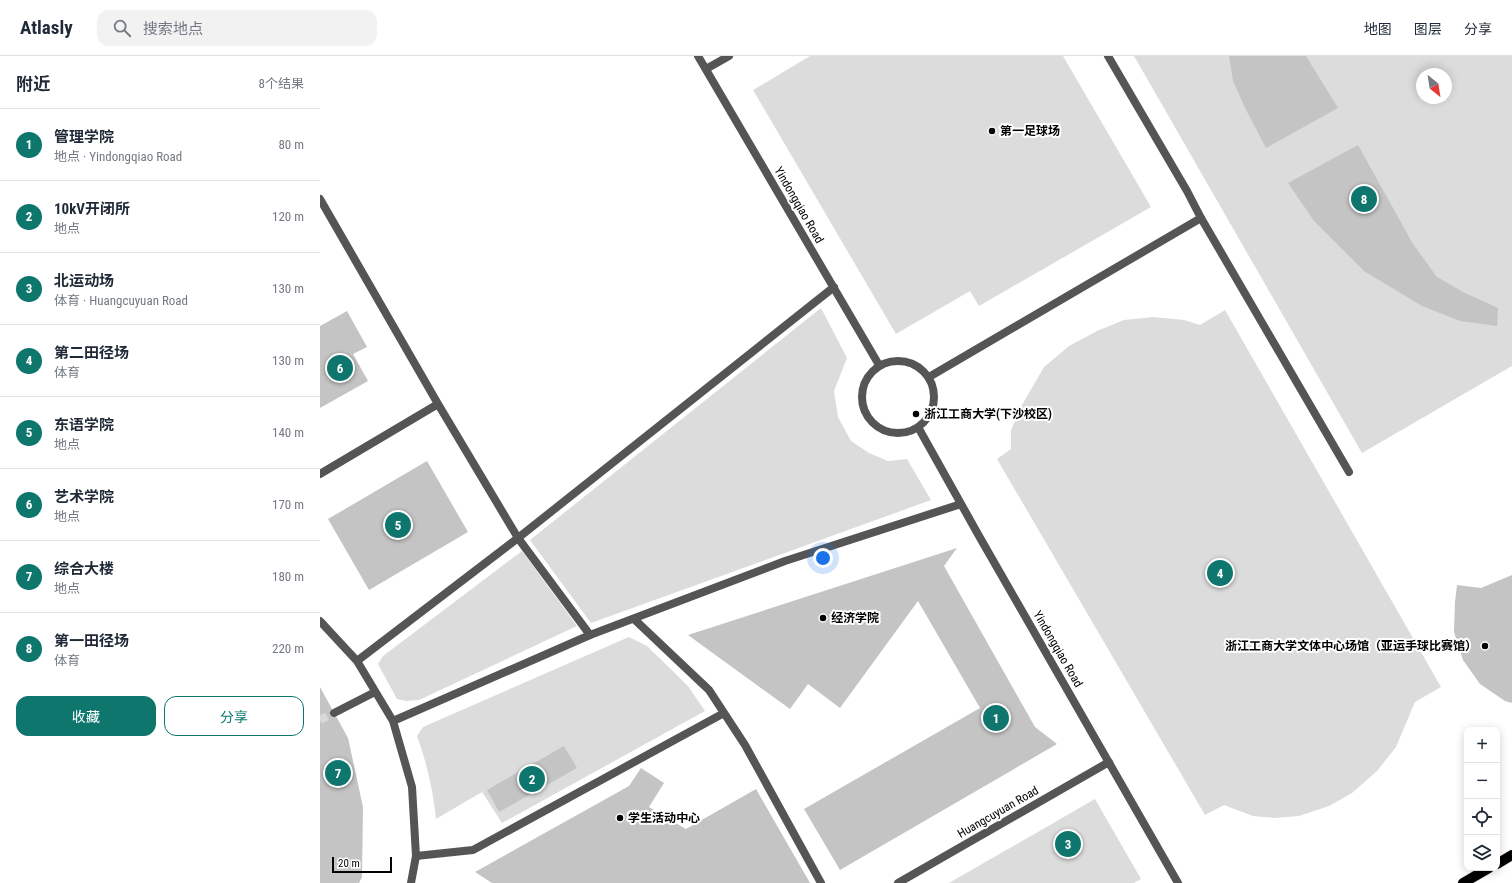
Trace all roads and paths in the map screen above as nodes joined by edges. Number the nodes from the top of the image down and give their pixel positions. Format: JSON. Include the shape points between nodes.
{"nodes":[{"id":1,"x":698,"y":56,"type":"edge"},
{"id":2,"x":729,"y":56,"type":"edge"},
{"id":3,"x":1108,"y":56,"type":"edge"},
{"id":4,"x":706,"y":69,"type":"junction"},
{"id":5,"x":320,"y":199,"type":"edge"},
{"id":6,"x":1201,"y":218,"type":"junction"},
{"id":7,"x":834,"y":287,"type":"junction"},
{"id":8,"x":879,"y":365,"type":"junction"},
{"id":9,"x":929,"y":377,"type":"junction"},
{"id":10,"x":438,"y":404,"type":"junction"},
{"id":11,"x":918,"y":427,"type":"junction"},
{"id":12,"x":1349,"y":472,"type":"dead end"},
{"id":13,"x":320,"y":474,"type":"edge"},
{"id":14,"x":961,"y":504,"type":"junction"},
{"id":15,"x":518,"y":538,"type":"junction"},
{"id":16,"x":634,"y":618,"type":"junction"},
{"id":17,"x":320,"y":621,"type":"edge"},
{"id":18,"x":590,"y":635,"type":"junction"},
{"id":19,"x":357,"y":661,"type":"junction"},
{"id":20,"x":375,"y":692,"type":"junction"},
{"id":21,"x":334,"y":713,"type":"tunnel mouth"},
{"id":22,"x":724,"y":713,"type":"junction"},
{"id":23,"x":393,"y":721,"type":"junction"},
{"id":24,"x":1109,"y":762,"type":"junction"},
{"id":25,"x":1512,"y":855,"type":"edge"},
{"id":26,"x":416,"y":856,"type":"junction"},
{"id":27,"x":1500,"y":862,"type":"edge"},
{"id":28,"x":1485,"y":871,"type":"edge"},
{"id":29,"x":411,"y":883,"type":"edge"},
{"id":30,"x":821,"y":883,"type":"edge"},
{"id":31,"x":898,"y":883,"type":"edge"},
{"id":32,"x":1178,"y":883,"type":"edge"},
{"id":33,"x":1464,"y":883,"type":"edge"}],
"edges":[{"from":1,"to":4,"type":"street","name":"Yindongqiao Road"},
{"from":2,"to":4,"type":"street"},
{"from":3,"to":6,"type":"street"},
{"from":4,"to":7,"type":"street","name":"Yindongqiao Road"},
{"from":5,"to":10,"type":"street"},
{"from":6,"to":9,"type":"street"},
{"from":6,"to":12,"type":"street"},
{"from":7,"to":8,"type":"street","name":"Yindongqiao Road"},
{"from":7,"to":15,"type":"street"},
{"from":8,"to":9,"type":"street","via":[[892,360],[906,361],[919,367]]},
{"from":8,"to":11,"type":"street","via":[[869,374],[863,385],[861,398],[870,422],[893,433],[906,432]]},
{"from":9,"to":11,"type":"street","via":[[934,390],[934,404],[928,417]]},
{"from":10,"to":13,"type":"street"},
{"from":10,"to":15,"type":"street"},
{"from":11,"to":14,"type":"street","name":"Yindongqiao Road"},
{"from":14,"to":16,"type":"street","via":[[785,561]]},
{"from":14,"to":24,"type":"street","name":"Yindongqiao Road"},
{"from":15,"to":18,"type":"street"},
{"from":15,"to":19,"type":"street"},
{"from":16,"to":18,"type":"street"},
{"from":16,"to":22,"type":"street","via":[[709,690]]},
{"from":17,"to":19,"type":"street"},
{"from":18,"to":23,"type":"street"},
{"from":19,"to":20,"type":"street"},
{"from":20,"to":21,"type":"street"},
{"from":20,"to":23,"type":"street"},
{"from":22,"to":26,"type":"street","via":[[473,850]]},
{"from":22,"to":30,"type":"street","via":[[745,745]]},
{"from":23,"to":26,"type":"street","via":[[412,787]]},
{"from":24,"to":31,"type":"street","name":"Huangcuyuan Road"},
{"from":24,"to":32,"type":"street","name":"Yindongqiao Road"},
{"from":25,"to":27,"type":"main road"},
{"from":26,"to":29,"type":"street"},
{"from":28,"to":33,"type":"main road"}]}
